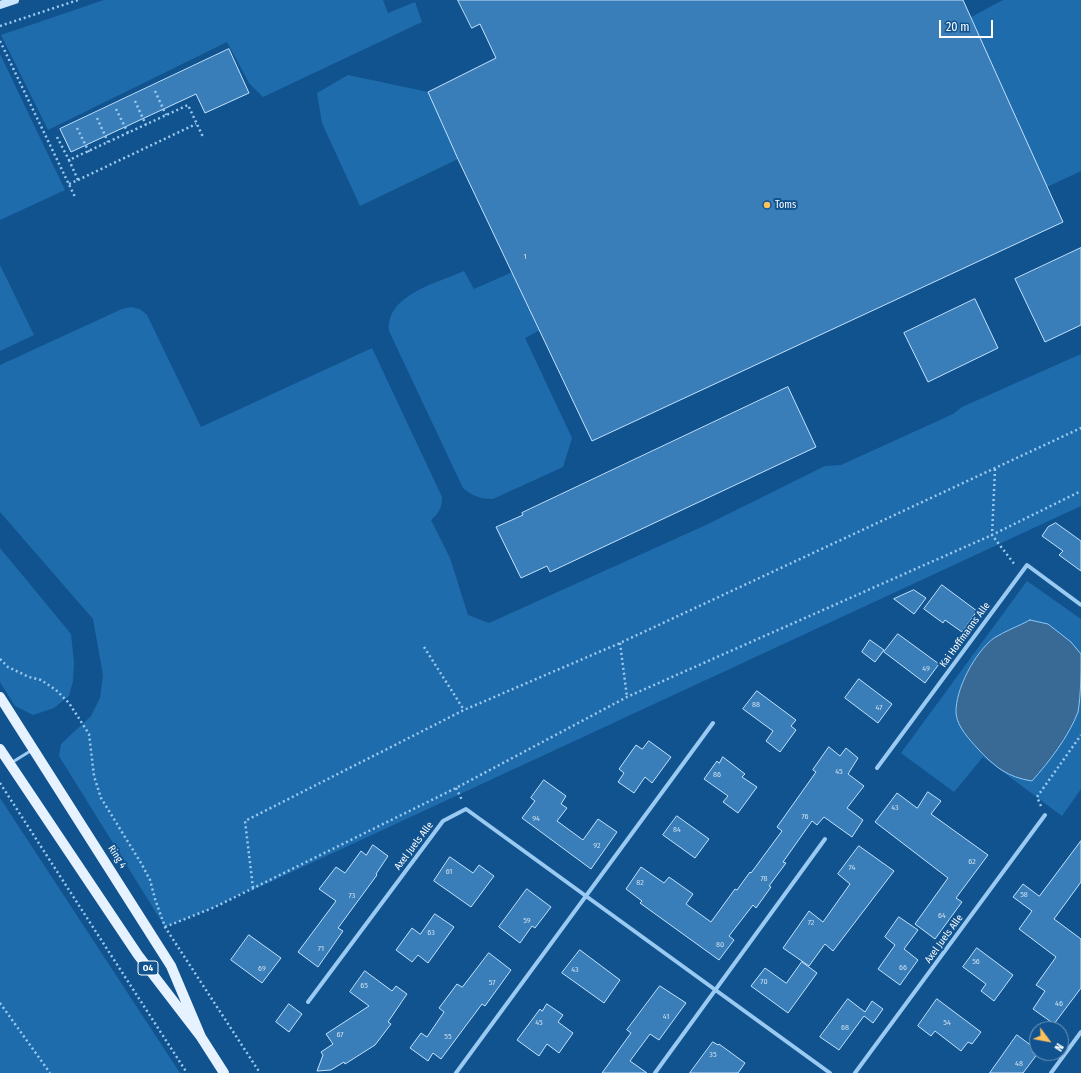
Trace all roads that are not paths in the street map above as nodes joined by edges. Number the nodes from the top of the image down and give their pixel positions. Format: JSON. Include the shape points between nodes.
{"nodes":[{"id":1,"x":15,"y":0,"type":"edge"},
{"id":2,"x":0,"y":5,"type":"edge"},
{"id":3,"x":1081,"y":605,"type":"edge"},
{"id":4,"x":0,"y":696,"type":"edge"},
{"id":5,"x":714,"y":723,"type":"dead end"},
{"id":6,"x":0,"y":749,"type":"edge"},
{"id":7,"x":35,"y":749,"type":"junction"},
{"id":8,"x":10,"y":764,"type":"junction"},
{"id":9,"x":878,"y":768,"type":"dead end"},
{"id":10,"x":1045,"y":815,"type":"road end"},
{"id":11,"x":825,"y":839,"type":"dead end"},
{"id":12,"x":587,"y":895,"type":"junction"},
{"id":13,"x":716,"y":989,"type":"junction"},
{"id":14,"x":308,"y":1002,"type":"dead end"},
{"id":15,"x":1081,"y":1032,"type":"edge"},
{"id":16,"x":201,"y":1037,"type":"junction"},
{"id":17,"x":224,"y":1073,"type":"edge"},
{"id":18,"x":456,"y":1073,"type":"edge"},
{"id":19,"x":655,"y":1073,"type":"edge"},
{"id":20,"x":830,"y":1073,"type":"edge"},
{"id":21,"x":855,"y":1073,"type":"edge"},
{"id":22,"x":1051,"y":1073,"type":"edge"}],
"edges":[{"from":1,"to":2,"type":"main road"},
{"from":3,"to":9,"type":"street","name":"Kai Hoffmanns Alle","via":[[1027,565]]},
{"from":4,"to":7,"type":"main road","name":"Ring 4","number":"O4"},
{"from":5,"to":12,"type":"street"},
{"from":6,"to":8,"type":"main road","name":"Ring 4","number":"O4"},
{"from":7,"to":8,"type":"lane"},
{"from":7,"to":16,"type":"main road","name":"Ring 4","number":"O4","via":[[171,966]]},
{"from":8,"to":16,"type":"main road","name":"Ring 4","number":"O4","via":[[138,955]]},
{"from":10,"to":21,"type":"street","name":"Axel Juels Alle"},
{"from":11,"to":13,"type":"street"},
{"from":12,"to":13,"type":"street","name":"Axel Juels Alle"},
{"from":12,"to":14,"type":"street","name":"Axel Juels Alle","via":[[466,809],[443,820]]},
{"from":12,"to":18,"type":"street"},
{"from":13,"to":19,"type":"street"},
{"from":13,"to":20,"type":"street","name":"Axel Juels Alle"},
{"from":15,"to":22,"type":"street"},
{"from":16,"to":17,"type":"main road","name":"Ring 4","number":"O4"}]}
